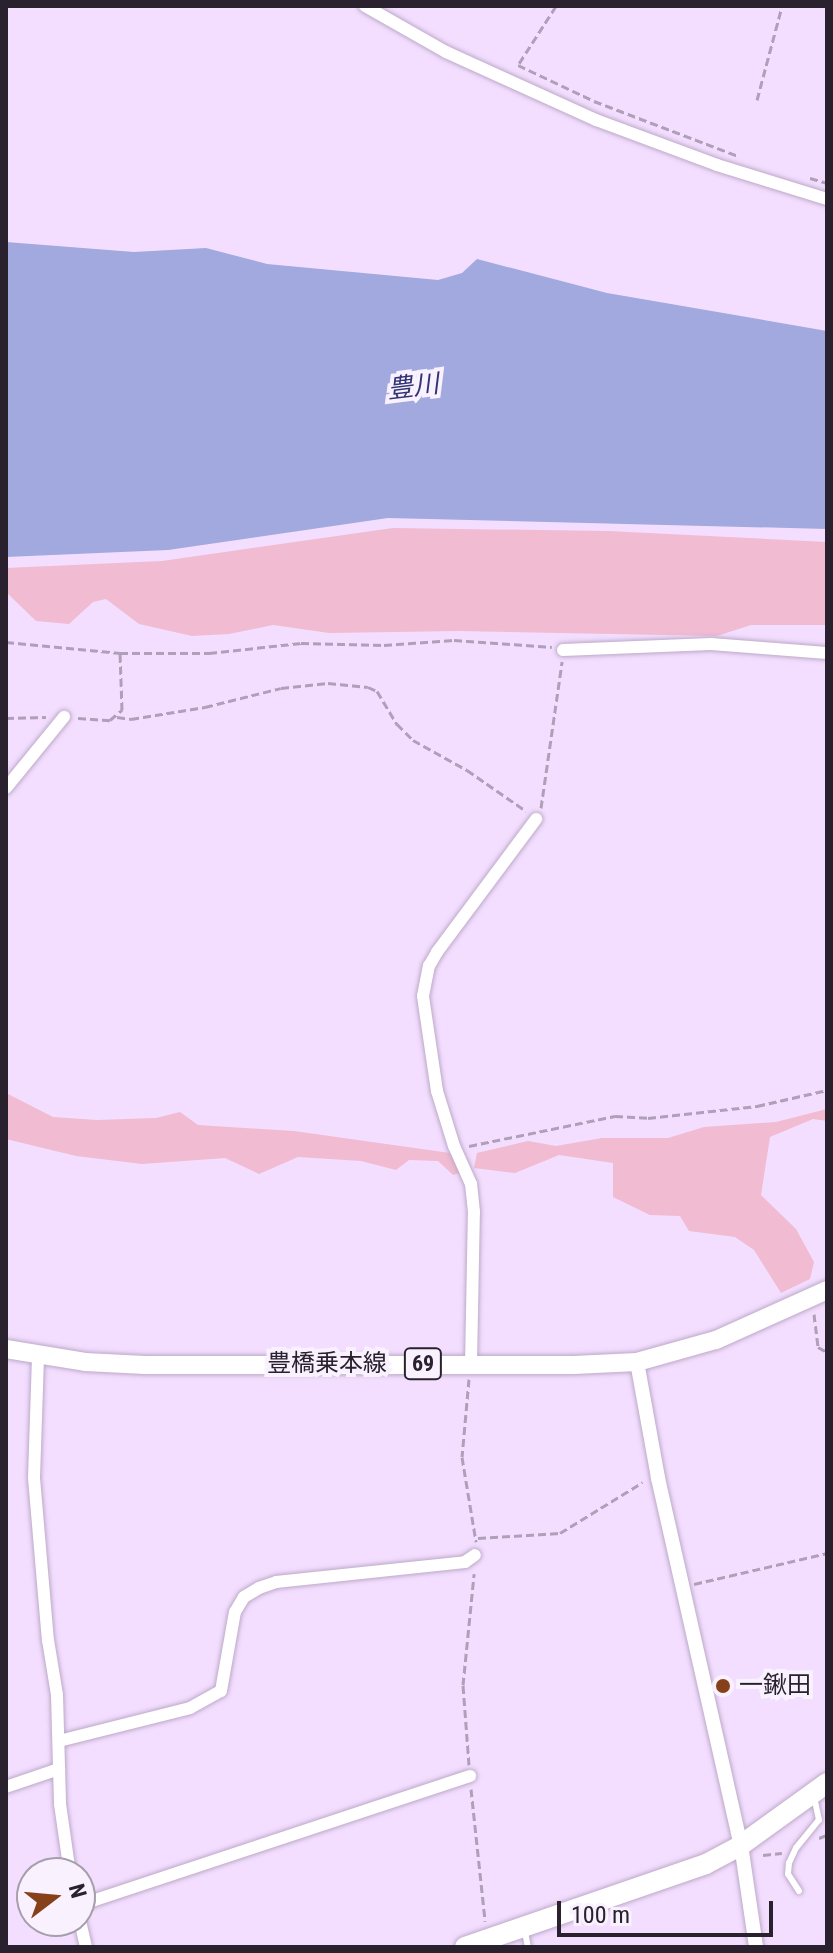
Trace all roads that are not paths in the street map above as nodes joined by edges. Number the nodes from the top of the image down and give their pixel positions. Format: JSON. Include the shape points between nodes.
{"nodes":[{"id":1,"x":365,"y":6,"type":"edge"},
{"id":2,"x":827,"y":199,"type":"edge"},
{"id":3,"x":563,"y":650,"type":"road end"},
{"id":4,"x":827,"y":653,"type":"edge"},
{"id":5,"x":64,"y":717,"type":"road end"},
{"id":6,"x":6,"y":788,"type":"edge"},
{"id":7,"x":536,"y":819,"type":"road end"},
{"id":8,"x":820,"y":1293,"type":"edge"},
{"id":9,"x":6,"y":1349,"type":"edge"},
{"id":10,"x":38,"y":1357,"type":"junction"},
{"id":11,"x":637,"y":1362,"type":"junction"},
{"id":12,"x":471,"y":1364,"type":"junction"},
{"id":13,"x":475,"y":1555,"type":"road end"},
{"id":14,"x":59,"y":1741,"type":"junction"},
{"id":15,"x":59,"y":1769,"type":"junction"},
{"id":16,"x":470,"y":1776,"type":"road end"},
{"id":17,"x":6,"y":1787,"type":"edge"},
{"id":18,"x":820,"y":1788,"type":"edge"},
{"id":19,"x":741,"y":1845,"type":"junction"},
{"id":20,"x":68,"y":1857,"type":"edge"},
{"id":21,"x":799,"y":1891,"type":"dead end"},
{"id":22,"x":96,"y":1900,"type":"edge"},
{"id":23,"x":523,"y":1924,"type":"junction"},
{"id":24,"x":465,"y":1947,"type":"edge"},
{"id":25,"x":528,"y":1947,"type":"edge"},
{"id":26,"x":756,"y":1947,"type":"edge"}],
"edges":[{"from":1,"to":2,"type":"street","via":[[446,52],[596,120]]},
{"from":3,"to":4,"type":"street","via":[[711,644]]},
{"from":5,"to":6,"type":"street"},
{"from":7,"to":12,"type":"street","via":[[429,966],[423,996],[437,1091],[466,1168],[474,1212]]},
{"from":8,"to":11,"type":"main road","name":"豊橋乗本線","number":"69","via":[[716,1340]]},
{"from":9,"to":10,"type":"main road","name":"豊橋乗本線","number":"69"},
{"from":10,"to":12,"type":"main road","name":"豊橋乗本線","number":"69","via":[[145,1365]]},
{"from":10,"to":14,"type":"street","via":[[34,1478]]},
{"from":11,"to":12,"type":"main road","name":"豊橋乗本線","number":"69"},
{"from":11,"to":19,"type":"street"},
{"from":13,"to":14,"type":"street","via":[[465,1562],[259,1588],[244,1597],[235,1612],[221,1691],[190,1708]]},
{"from":14,"to":15,"type":"street"},
{"from":15,"to":17,"type":"street"},
{"from":15,"to":20,"type":"street"},
{"from":16,"to":22,"type":"street"},
{"from":18,"to":19,"type":"highway"},
{"from":18,"to":21,"type":"lane","via":[[819,1820],[789,1863],[788,1874]]},
{"from":19,"to":23,"type":"highway","via":[[706,1864]]},
{"from":19,"to":26,"type":"street"},
{"from":23,"to":24,"type":"highway"},
{"from":23,"to":25,"type":"lane"}]}
